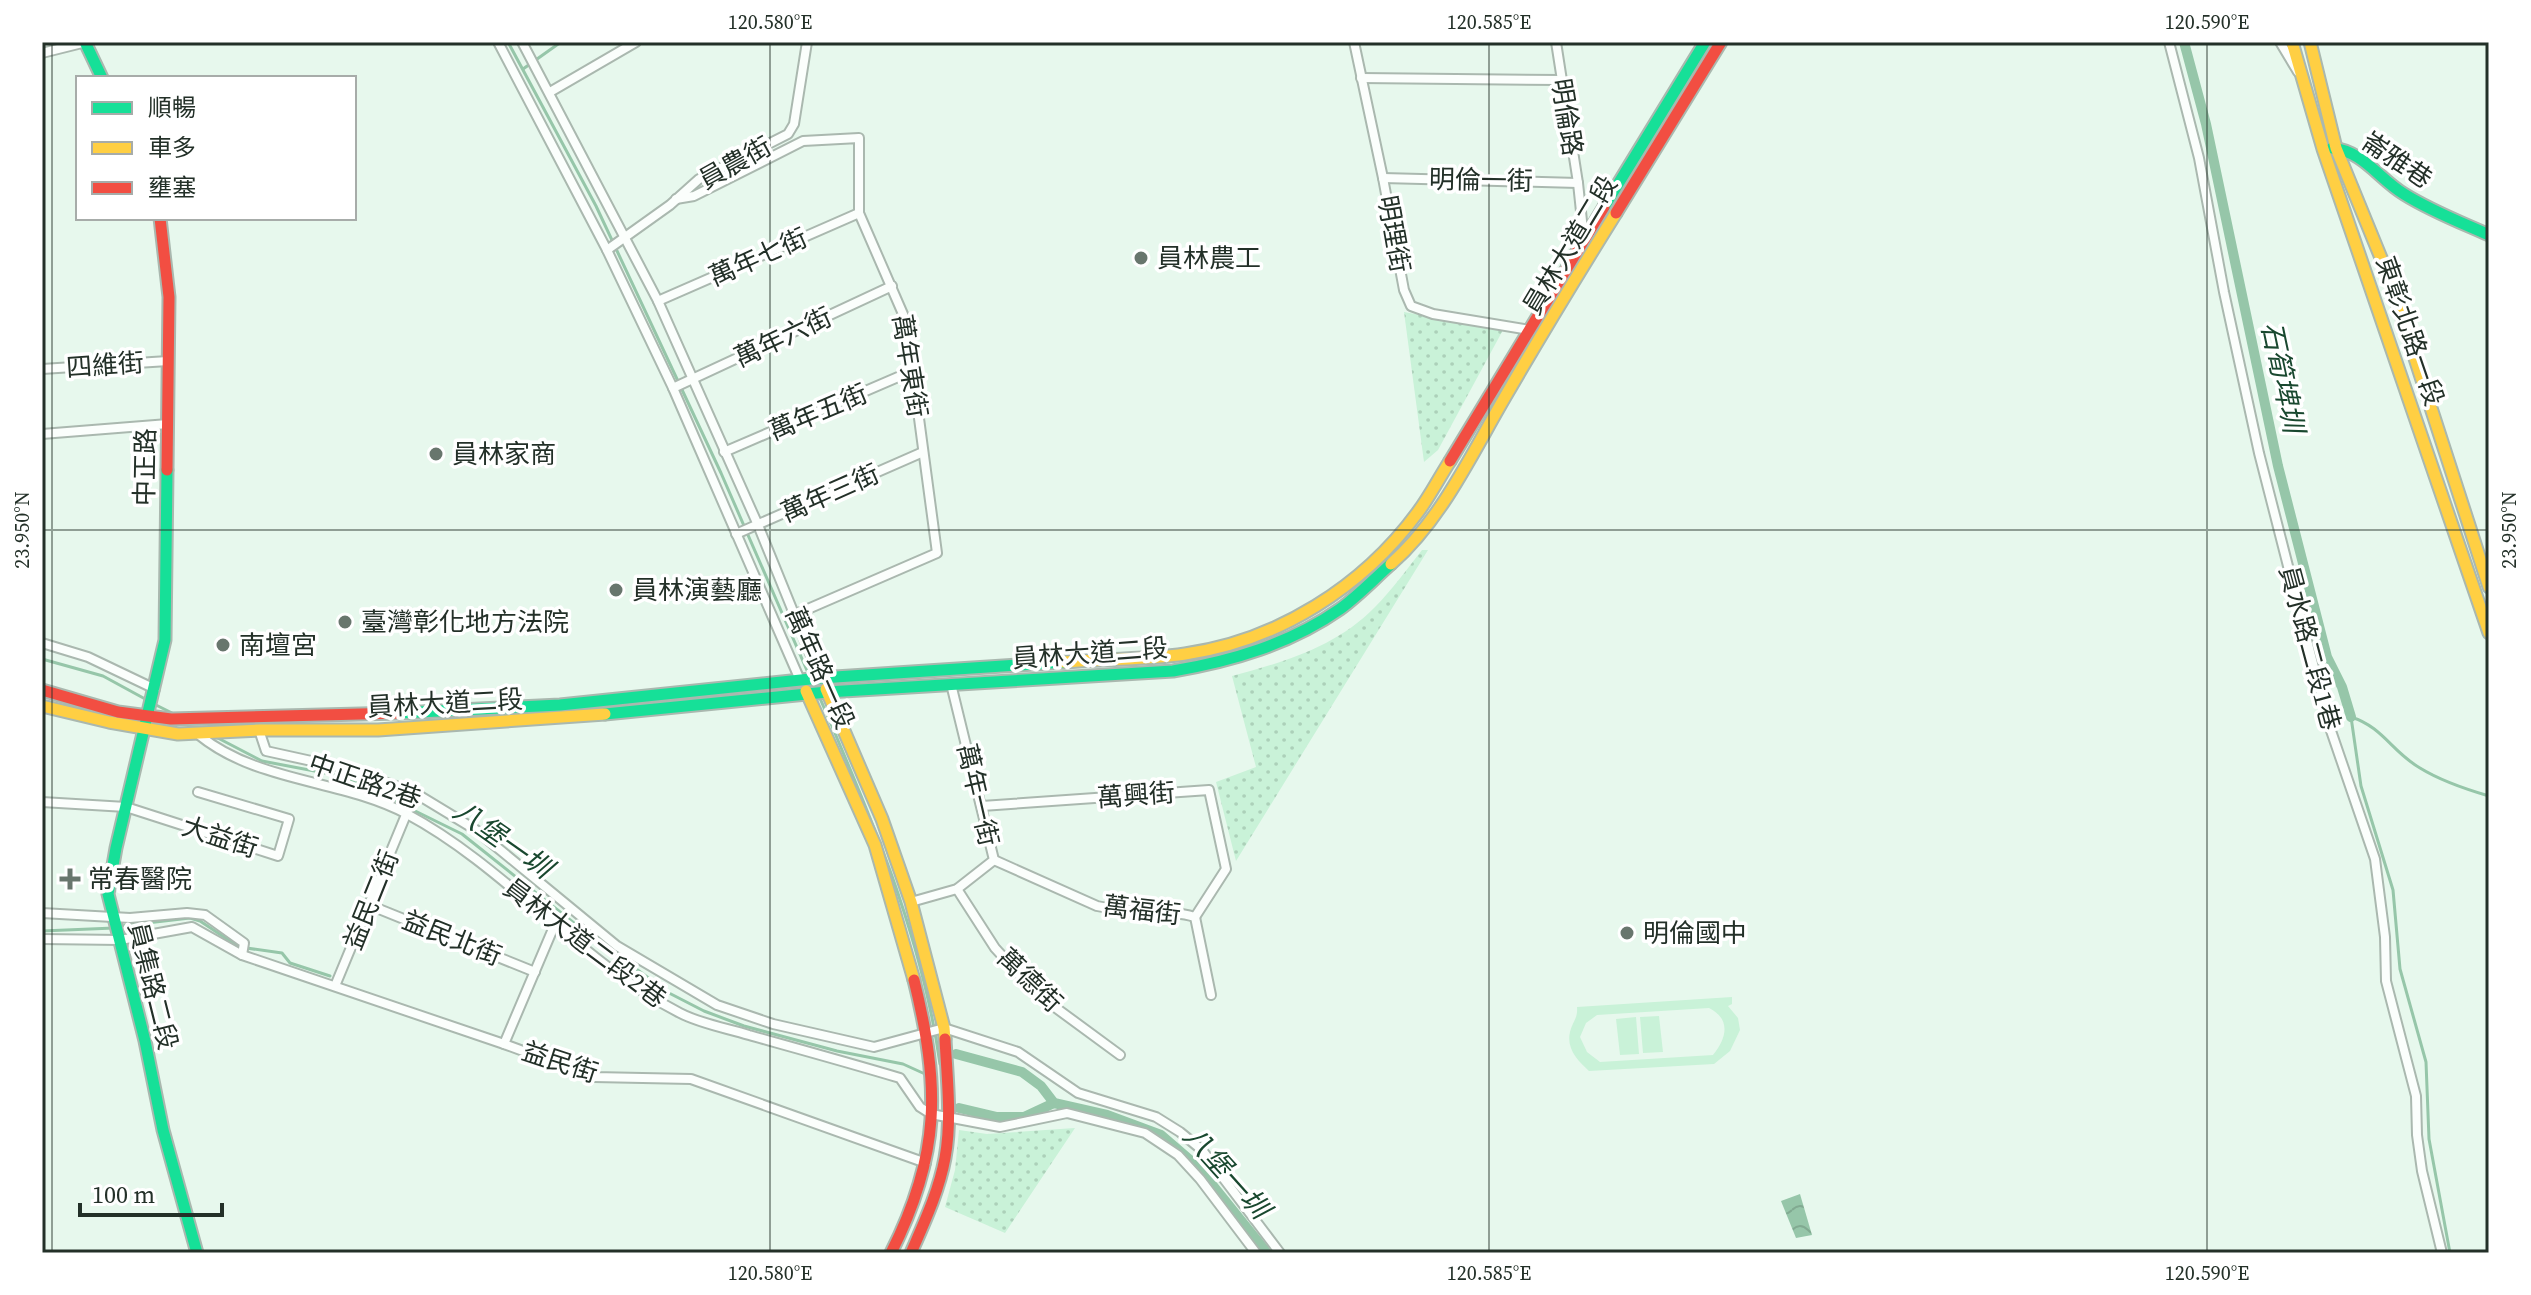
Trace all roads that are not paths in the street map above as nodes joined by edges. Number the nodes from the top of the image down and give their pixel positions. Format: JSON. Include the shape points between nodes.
{"nodes":[{"id":1,"x":85,"y":42,"type":"edge"},
{"id":2,"x":498,"y":42,"type":"edge"},
{"id":3,"x":522,"y":42,"type":"edge"},
{"id":4,"x":636,"y":42,"type":"edge"},
{"id":5,"x":807,"y":42,"type":"edge"},
{"id":6,"x":1354,"y":42,"type":"edge"},
{"id":7,"x":1556,"y":42,"type":"edge"},
{"id":8,"x":1705,"y":42,"type":"edge"},
{"id":9,"x":1721,"y":42,"type":"edge"},
{"id":10,"x":2169,"y":42,"type":"edge"},
{"id":11,"x":2280,"y":42,"type":"edge"},
{"id":12,"x":2292,"y":42,"type":"edge"},
{"id":13,"x":2310,"y":42,"type":"edge"},
{"id":14,"x":42,"y":53,"type":"edge"},
{"id":15,"x":101,"y":76,"type":"edge"},
{"id":16,"x":1361,"y":78,"type":"junction"},
{"id":17,"x":1561,"y":80,"type":"junction"},
{"id":18,"x":2304,"y":83,"type":"junction"},
{"id":19,"x":550,"y":92,"type":"junction"},
{"id":20,"x":2336,"y":148,"type":"junction"},
{"id":21,"x":2323,"y":149,"type":"junction"},
{"id":22,"x":1383,"y":178,"type":"junction"},
{"id":23,"x":1578,"y":183,"type":"junction"},
{"id":24,"x":676,"y":199,"type":"junction"},
{"id":25,"x":859,"y":213,"type":"junction"},
{"id":26,"x":160,"y":220,"type":"edge"},
{"id":27,"x":2489,"y":235,"type":"edge"},
{"id":28,"x":624,"y":236,"type":"junction"},
{"id":29,"x":1584,"y":241,"type":"junction"},
{"id":30,"x":607,"y":250,"type":"junction"},
{"id":31,"x":892,"y":286,"type":"junction"},
{"id":32,"x":658,"y":301,"type":"junction"},
{"id":33,"x":1530,"y":330,"type":"junction"},
{"id":34,"x":168,"y":361,"type":"junction"},
{"id":35,"x":42,"y":369,"type":"edge"},
{"id":36,"x":912,"y":371,"type":"junction"},
{"id":37,"x":694,"y":379,"type":"junction"},
{"id":38,"x":673,"y":388,"type":"junction"},
{"id":39,"x":168,"y":424,"type":"junction"},
{"id":40,"x":42,"y":434,"type":"edge"},
{"id":41,"x":724,"y":452,"type":"junction"},
{"id":42,"x":923,"y":452,"type":"junction"},
{"id":43,"x":758,"y":525,"type":"junction"},
{"id":44,"x":736,"y":534,"type":"junction"},
{"id":45,"x":2489,"y":587,"type":"edge"},
{"id":46,"x":794,"y":615,"type":"junction"},
{"id":47,"x":2489,"y":633,"type":"edge"},
{"id":48,"x":42,"y":643,"type":"edge"},
{"id":49,"x":820,"y":678,"type":"junction"},
{"id":50,"x":800,"y":680,"type":"junction"},
{"id":51,"x":951,"y":684,"type":"junction"},
{"id":52,"x":155,"y":689,"type":"junction"},
{"id":53,"x":42,"y":690,"type":"edge"},
{"id":54,"x":827,"y":692,"type":"junction"},
{"id":55,"x":807,"y":694,"type":"junction"},
{"id":56,"x":42,"y":706,"type":"edge"},
{"id":57,"x":377,"y":714,"type":"junction"},
{"id":58,"x":149,"y":716,"type":"junction"},
{"id":59,"x":146,"y":729,"type":"junction"},
{"id":60,"x":259,"y":730,"type":"junction"},
{"id":61,"x":378,"y":730,"type":"junction"},
{"id":62,"x":199,"y":735,"type":"junction"},
{"id":63,"x":198,"y":792,"type":"dead end"},
{"id":64,"x":415,"y":793,"type":"junction"},
{"id":65,"x":42,"y":802,"type":"edge"},
{"id":66,"x":982,"y":806,"type":"junction"},
{"id":67,"x":126,"y":807,"type":"junction"},
{"id":68,"x":406,"y":813,"type":"junction"},
{"id":69,"x":994,"y":860,"type":"junction"},
{"id":70,"x":1226,"y":869,"type":"joint"},
{"id":71,"x":957,"y":889,"type":"junction"},
{"id":72,"x":911,"y":902,"type":"junction"},
{"id":73,"x":369,"y":905,"type":"junction"},
{"id":74,"x":42,"y":913,"type":"edge"},
{"id":75,"x":113,"y":916,"type":"junction"},
{"id":76,"x":1195,"y":917,"type":"junction"},
{"id":77,"x":555,"y":924,"type":"junction"},
{"id":78,"x":42,"y":939,"type":"edge"},
{"id":79,"x":120,"y":940,"type":"junction"},
{"id":80,"x":242,"y":955,"type":"junction"},
{"id":81,"x":535,"y":972,"type":"junction"},
{"id":82,"x":335,"y":986,"type":"junction"},
{"id":83,"x":1211,"y":995,"type":"dead end"},
{"id":84,"x":944,"y":1028,"type":"junction"},
{"id":85,"x":927,"y":1038,"type":"junction"},
{"id":86,"x":504,"y":1044,"type":"junction"},
{"id":87,"x":1120,"y":1055,"type":"dead end"},
{"id":88,"x":931,"y":1108,"type":"junction"},
{"id":89,"x":947,"y":1111,"type":"junction"},
{"id":90,"x":926,"y":1163,"type":"junction"},
{"id":91,"x":197,"y":1253,"type":"edge"},
{"id":92,"x":891,"y":1253,"type":"edge"},
{"id":93,"x":911,"y":1253,"type":"edge"},
{"id":94,"x":1256,"y":1253,"type":"edge"},
{"id":95,"x":1280,"y":1253,"type":"edge"},
{"id":96,"x":2442,"y":1253,"type":"edge"}],
"edges":[{"from":1,"to":14,"type":"street"},
{"from":1,"to":15,"type":"street"},
{"from":2,"to":30,"type":"street","name":"萬年路一段"},
{"from":3,"to":19,"type":"street","name":"萬年路一段"},
{"from":4,"to":19,"type":"street"},
{"from":5,"to":24,"type":"street","name":"員農街","via":[[788,134],[699,179]]},
{"from":6,"to":16,"type":"street","name":"明理街"},
{"from":7,"to":17,"type":"street","name":"明倫路"},
{"from":8,"to":29,"type":"street","name":"員林大道二段"},
{"from":9,"to":51,"type":"street","name":"員林大道二段","via":[[1442,506],[1404,552],[1340,609],[1261,650],[1219,663],[1173,671]]},
{"from":10,"to":96,"type":"street","name":"員水路二段1巷","via":[[2199,158],[2259,453],[2328,722],[2375,859],[2386,981],[2416,1096],[2422,1171]]},
{"from":11,"to":18,"type":"street"},
{"from":12,"to":18,"type":"street","name":"東彰北路一段"},
{"from":13,"to":20,"type":"street","name":"東彰北路一段"},
{"from":16,"to":17,"type":"street"},
{"from":16,"to":22,"type":"street","name":"明理街"},
{"from":17,"to":23,"type":"street","name":"明倫路"},
{"from":18,"to":21,"type":"street","name":"東彰北路一段"},
{"from":19,"to":28,"type":"street","name":"萬年路一段"},
{"from":20,"to":21,"type":"street","name":"崙雅巷"},
{"from":20,"to":27,"type":"street","name":"崙雅巷","via":[[2358,154],[2386,182],[2425,206]]},
{"from":20,"to":45,"type":"street","name":"東彰北路一段","via":[[2388,275]]},
{"from":21,"to":47,"type":"street","name":"東彰北路一段"},
{"from":22,"to":23,"type":"street","name":"明倫一街"},
{"from":22,"to":33,"type":"street","name":"明理街","via":[[1411,306]]},
{"from":23,"to":29,"type":"street","name":"明倫路"},
{"from":24,"to":25,"type":"street","name":"萬年東街","via":[[694,196],[803,141],[859,138]]},
{"from":24,"to":28,"type":"street","name":"員農街"},
{"from":25,"to":31,"type":"street","name":"萬年東街"},
{"from":25,"to":32,"type":"street","name":"萬年七街"},
{"from":26,"to":34,"type":"street","name":"中正路","via":[[169,297]]},
{"from":28,"to":30,"type":"street","name":"員農街"},
{"from":28,"to":32,"type":"street","name":"萬年路一段"},
{"from":29,"to":33,"type":"street","name":"員林大道二段"},
{"from":30,"to":38,"type":"street","name":"萬年路一段"},
{"from":31,"to":36,"type":"street","name":"萬年東街","via":[[906,321]]},
{"from":31,"to":37,"type":"street","name":"萬年六街"},
{"from":32,"to":37,"type":"street","name":"萬年路一段"},
{"from":33,"to":49,"type":"street","name":"員林大道二段","via":[[1419,511],[1393,543],[1364,572],[1291,620],[1255,637],[1186,654]]},
{"from":34,"to":35,"type":"street","name":"四維街"},
{"from":34,"to":39,"type":"street","name":"中正路"},
{"from":36,"to":41,"type":"street","name":"萬年五街"},
{"from":36,"to":42,"type":"street","name":"萬年東街"},
{"from":37,"to":38,"type":"street","name":"萬年六街"},
{"from":37,"to":41,"type":"street","name":"萬年路一段"},
{"from":38,"to":44,"type":"street","name":"萬年路一段"},
{"from":39,"to":40,"type":"street"},
{"from":39,"to":52,"type":"street","name":"中正路","via":[[165,640]]},
{"from":41,"to":43,"type":"street","name":"萬年路一段"},
{"from":42,"to":43,"type":"street","name":"萬年三街"},
{"from":42,"to":46,"type":"street","name":"萬年東街","via":[[937,553]]},
{"from":43,"to":44,"type":"street","name":"萬年三街"},
{"from":43,"to":46,"type":"street","name":"萬年路一段"},
{"from":44,"to":50,"type":"street","name":"萬年路一段"},
{"from":46,"to":49,"type":"street","name":"萬年路一段"},
{"from":48,"to":52,"type":"street","via":[[88,657]]},
{"from":49,"to":50,"type":"street","name":"員林大道二段"},
{"from":49,"to":54,"type":"street","name":"萬年路一段"},
{"from":50,"to":55,"type":"street","name":"萬年路一段"},
{"from":50,"to":57,"type":"street","name":"員林大道二段","via":[[560,705]]},
{"from":51,"to":54,"type":"street","name":"員林大道二段"},
{"from":51,"to":66,"type":"street","name":"萬年一街"},
{"from":52,"to":58,"type":"street","name":"中正路"},
{"from":53,"to":58,"type":"street","name":"員林大道二段"},
{"from":54,"to":55,"type":"street","name":"員林大道二段"},
{"from":54,"to":72,"type":"street","name":"萬年路一段"},
{"from":55,"to":61,"type":"street","name":"員林大道二段","via":[[560,719]]},
{"from":55,"to":85,"type":"street","name":"萬年路一段","via":[[870,830]]},
{"from":56,"to":59,"type":"street","name":"員林大道二段"},
{"from":57,"to":58,"type":"street","name":"員林大道二段"},
{"from":57,"to":61,"type":"street"},
{"from":58,"to":59,"type":"street","name":"中正路"},
{"from":59,"to":62,"type":"street","name":"員林大道二段"},
{"from":59,"to":67,"type":"street","name":"員集路二段"},
{"from":60,"to":61,"type":"street","name":"員林大道二段"},
{"from":60,"to":62,"type":"street","name":"員林大道二段"},
{"from":60,"to":64,"type":"street","name":"中正路2巷","via":[[266,751],[348,769]]},
{"from":62,"to":68,"type":"street","name":"員林大道二段2巷","via":[[246,763]]},
{"from":63,"to":67,"type":"street","name":"大益街","via":[[289,819],[278,856]]},
{"from":64,"to":68,"type":"street","name":"益民二街"},
{"from":64,"to":85,"type":"street","name":"中正路2巷","via":[[476,830],[617,946],[717,1005],[874,1047]]},
{"from":65,"to":67,"type":"street"},
{"from":66,"to":69,"type":"street","name":"萬年一街"},
{"from":66,"to":70,"type":"street","name":"萬興街","via":[[1209,790]]},
{"from":67,"to":75,"type":"street","name":"員集路二段","via":[[108,894]]},
{"from":68,"to":73,"type":"street","name":"益民二街"},
{"from":68,"to":77,"type":"street","name":"員林大道二段2巷","via":[[468,851]]},
{"from":69,"to":71,"type":"street","name":"萬年一街"},
{"from":69,"to":76,"type":"street","name":"萬福街","via":[[1097,906]]},
{"from":70,"to":76,"type":"street","name":"萬福街"},
{"from":71,"to":72,"type":"street","name":"萬年一街"},
{"from":71,"to":87,"type":"street","name":"萬德街","via":[[995,948],[1037,994]]},
{"from":72,"to":84,"type":"street","name":"萬年路一段"},
{"from":73,"to":81,"type":"street","name":"益民北街"},
{"from":73,"to":82,"type":"street","name":"益民二街"},
{"from":74,"to":75,"type":"street"},
{"from":75,"to":79,"type":"street","name":"員集路二段"},
{"from":75,"to":80,"type":"street","via":[[205,915],[244,943]]},
{"from":76,"to":83,"type":"street"},
{"from":77,"to":81,"type":"street"},
{"from":77,"to":88,"type":"street","name":"員林大道二段2巷","via":[[680,1013],[900,1078],[920,1107]]},
{"from":78,"to":79,"type":"street","name":"益民街"},
{"from":79,"to":80,"type":"street","name":"益民街","via":[[192,927]]},
{"from":79,"to":91,"type":"street","name":"員集路二段"},
{"from":80,"to":82,"type":"street","name":"益民街"},
{"from":81,"to":86,"type":"street"},
{"from":82,"to":86,"type":"street","name":"益民街"},
{"from":84,"to":85,"type":"street","name":"中正路2巷"},
{"from":84,"to":89,"type":"street","name":"萬年路一段"},
{"from":84,"to":95,"type":"street","via":[[1018,1052],[1078,1093],[1156,1117],[1180,1132],[1202,1150]]},
{"from":85,"to":88,"type":"street","name":"萬年路一段"},
{"from":86,"to":90,"type":"street","name":"益民街","via":[[594,1077],[691,1079]]},
{"from":88,"to":89,"type":"street"},
{"from":88,"to":90,"type":"street","name":"萬年路一段"},
{"from":89,"to":93,"type":"street","name":"萬年路一段","via":[[939,1184]]},
{"from":89,"to":94,"type":"street","via":[[1000,1127],[1067,1113],[1145,1133],[1178,1155]]},
{"from":90,"to":92,"type":"street","name":"萬年路一段","via":[[914,1207]]}]}
